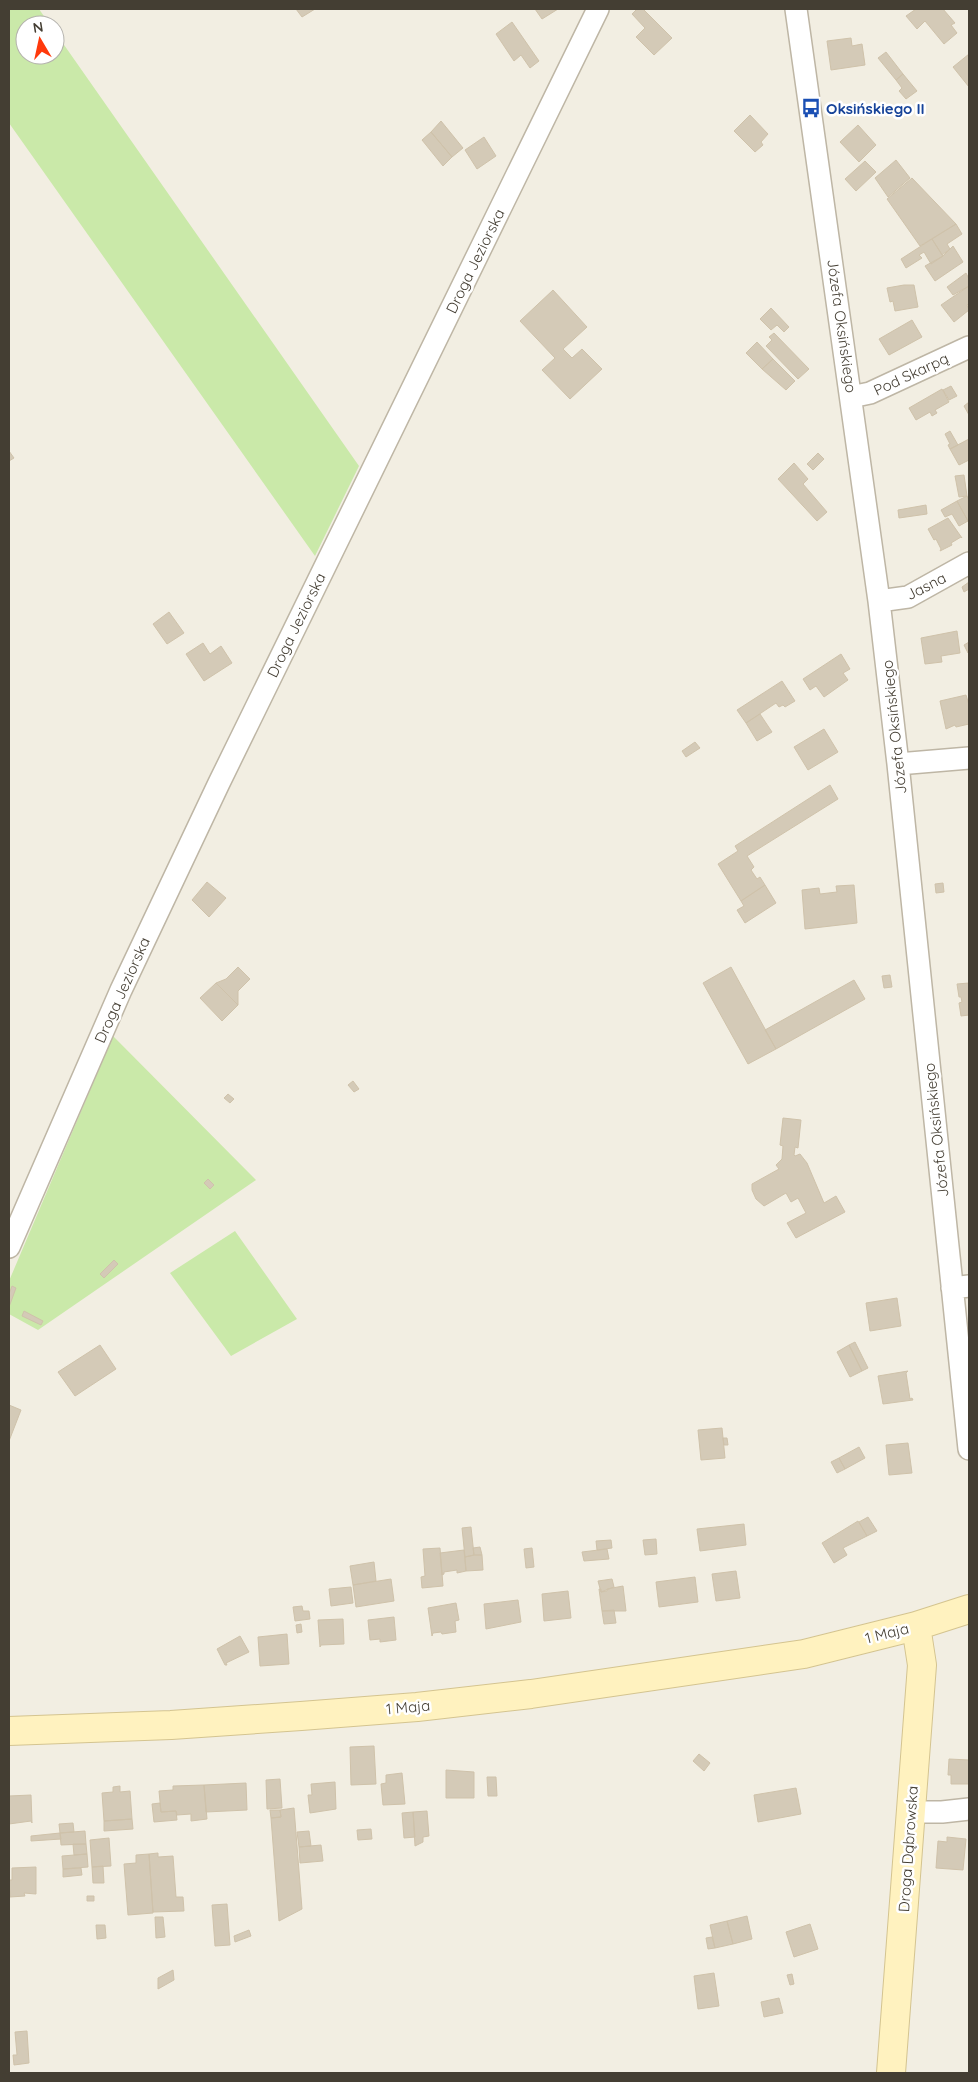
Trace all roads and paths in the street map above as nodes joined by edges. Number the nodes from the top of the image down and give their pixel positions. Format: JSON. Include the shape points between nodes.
{"nodes":[{"id":1,"x":598,"y":9,"type":"edge"},
{"id":2,"x":796,"y":9,"type":"edge"},
{"id":3,"x":969,"y":347,"type":"edge"},
{"id":4,"x":851,"y":397,"type":"junction"},
{"id":5,"x":969,"y":562,"type":"edge"},
{"id":6,"x":879,"y":601,"type":"junction"},
{"id":7,"x":969,"y":758,"type":"edge"},
{"id":8,"x":898,"y":764,"type":"junction"},
{"id":9,"x":9,"y":1247,"type":"edge"},
{"id":10,"x":960,"y":1287,"type":"edge"},
{"id":11,"x":969,"y":1449,"type":"edge"},
{"id":12,"x":969,"y":1609,"type":"edge"},
{"id":13,"x":969,"y":1626,"type":"edge"},
{"id":14,"x":918,"y":1634,"type":"junction"},
{"id":15,"x":9,"y":1731,"type":"edge"},
{"id":16,"x":969,"y":1809,"type":"edge"},
{"id":17,"x":911,"y":1812,"type":"junction"},
{"id":18,"x":891,"y":2073,"type":"edge"}],
"edges":[{"from":1,"to":9,"type":"street","name":"Droga Jeziorska","via":[[218,783],[121,990]]},
{"from":2,"to":4,"type":"street","name":"Józefa Oksińskiego"},
{"from":3,"to":4,"type":"street","name":"Pod Skarpą","via":[[870,393]]},
{"from":4,"to":6,"type":"street","name":"Józefa Oksińskiego"},
{"from":5,"to":6,"type":"street","name":"Jasna","via":[[908,597]]},
{"from":6,"to":8,"type":"street","name":"Józefa Oksińskiego"},
{"from":7,"to":8,"type":"street"},
{"from":8,"to":10,"type":"street","name":"Józefa Oksińskiego"},
{"from":10,"to":11,"type":"street","name":"Józefa Oksińskiego"},
{"from":12,"to":14,"type":"main road","name":"1 Maja"},
{"from":13,"to":14,"type":"main road","name":"1 Maja"},
{"from":14,"to":15,"type":"main road","name":"1 Maja","via":[[531,1694],[417,1707],[171,1725]]},
{"from":14,"to":17,"type":"main road","name":"Droga Dąbrowska","via":[[922,1665]]},
{"from":16,"to":17,"type":"street"},
{"from":17,"to":18,"type":"main road","name":"Droga Dąbrowska"}]}
